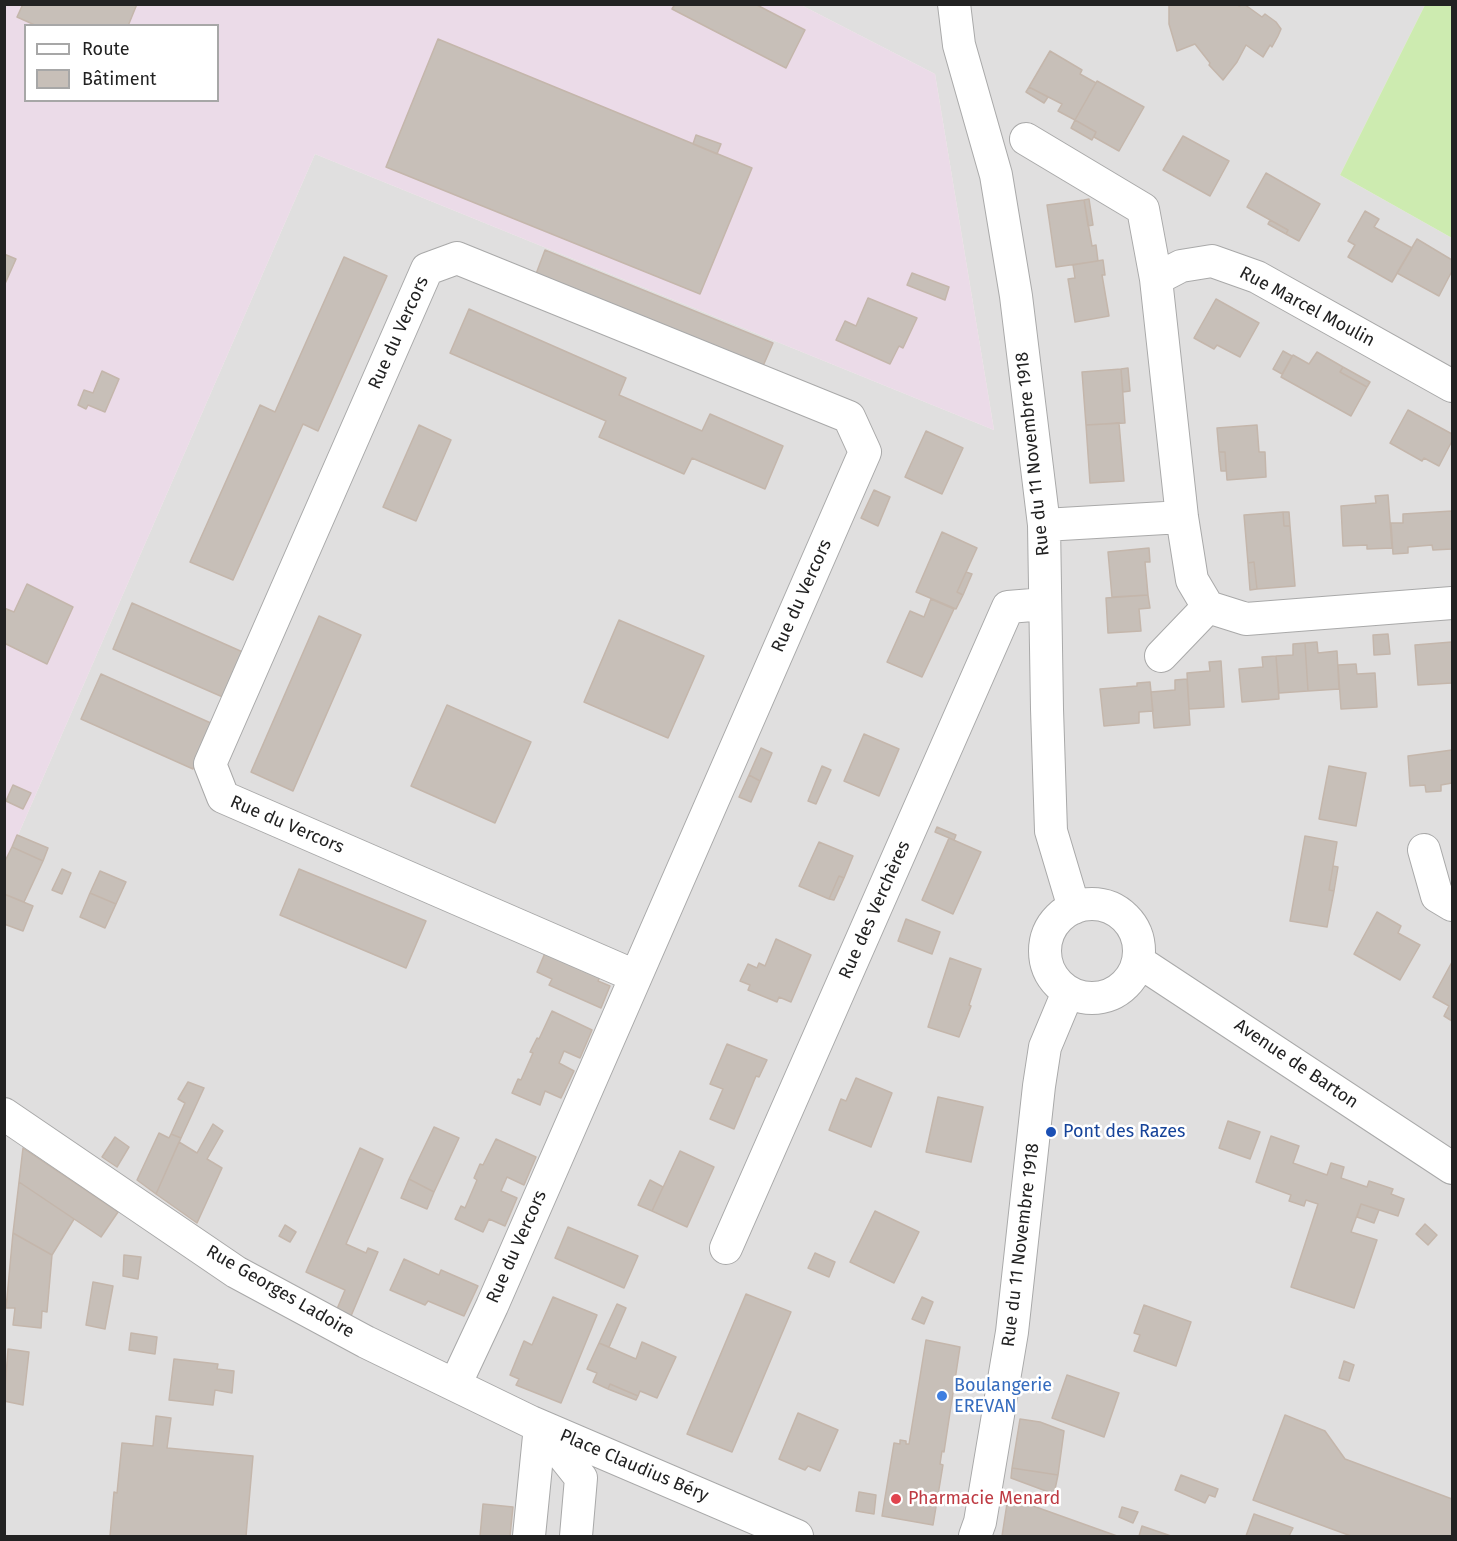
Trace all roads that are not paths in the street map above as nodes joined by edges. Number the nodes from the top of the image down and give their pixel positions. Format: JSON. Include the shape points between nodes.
{"nodes":[{"id":1,"x":954,"y":4,"type":"edge"},
{"id":2,"x":1026,"y":139,"type":"dead end"},
{"id":3,"x":1156,"y":279,"type":"junction"},
{"id":4,"x":1452,"y":386,"type":"edge"},
{"id":5,"x":1182,"y":517,"type":"junction"},
{"id":6,"x":1044,"y":525,"type":"junction"},
{"id":7,"x":1452,"y":603,"type":"edge"},
{"id":8,"x":1045,"y":604,"type":"junction"},
{"id":9,"x":1208,"y":607,"type":"junction"},
{"id":10,"x":1161,"y":656,"type":"dead end"},
{"id":11,"x":1425,"y":850,"type":"dead end"},
{"id":12,"x":1452,"y":905,"type":"edge"},
{"id":13,"x":1074,"y":908,"type":"junction"},
{"id":14,"x":1138,"y":961,"type":"junction"},
{"id":15,"x":635,"y":976,"type":"junction"},
{"id":16,"x":1068,"y":992,"type":"junction"},
{"id":17,"x":4,"y":1114,"type":"edge"},
{"id":18,"x":1452,"y":1168,"type":"edge"},
{"id":19,"x":726,"y":1248,"type":"dead end"},
{"id":20,"x":455,"y":1385,"type":"junction"},
{"id":21,"x":540,"y":1426,"type":"junction"},
{"id":22,"x":529,"y":1536,"type":"edge"},
{"id":23,"x":576,"y":1536,"type":"edge"},
{"id":24,"x":797,"y":1536,"type":"edge"},
{"id":25,"x":975,"y":1536,"type":"edge"}],
"edges":[{"from":1,"to":6,"type":"street","name":"Rue du 11 Novembre 1918","via":[[959,45],[996,175],[1016,296]]},
{"from":2,"to":3,"type":"street","via":[[1143,209]]},
{"from":3,"to":4,"type":"street","name":"Rue Marcel Moulin","via":[[1181,266],[1212,261],[1257,277]]},
{"from":3,"to":5,"type":"street"},
{"from":5,"to":6,"type":"street"},
{"from":5,"to":9,"type":"street","via":[[1192,580]]},
{"from":6,"to":8,"type":"street","name":"Rue du 11 Novembre 1918"},
{"from":7,"to":9,"type":"street","via":[[1246,619]]},
{"from":8,"to":13,"type":"street","name":"Rue du 11 Novembre 1918","via":[[1051,831]]},
{"from":8,"to":19,"type":"street","name":"Rue des Verchères","via":[[1008,607]]},
{"from":9,"to":10,"type":"street"},
{"from":11,"to":12,"type":"street","via":[[1437,896]]},
{"from":13,"to":14,"type":"street","via":[[1095,905],[1116,911],[1128,920],[1139,946]]},
{"from":13,"to":16,"type":"street","via":[[1061,916],[1046,940],[1049,970]]},
{"from":14,"to":16,"type":"street","via":[[1124,986],[1111,994],[1096,998]]},
{"from":14,"to":18,"type":"street","name":"Avenue de Barton"},
{"from":15,"to":15,"type":"street","name":"Rue du Vercors","via":[[865,452],[849,417],[457,258],[427,269],[210,764],[223,797]]},
{"from":15,"to":20,"type":"street","name":"Rue du Vercors"},
{"from":16,"to":25,"type":"street","name":"Rue du 11 Novembre 1918","via":[[1045,1047],[1012,1332]]},
{"from":17,"to":20,"type":"street","name":"Rue Georges Ladoire","via":[[237,1272]]},
{"from":20,"to":21,"type":"street","name":"Rue Georges Ladoire"},
{"from":21,"to":22,"type":"street","name":"Place Claudius Béry"},
{"from":21,"to":23,"type":"street","via":[[581,1478]]},
{"from":21,"to":24,"type":"street","name":"Place Claudius Béry"}]}
